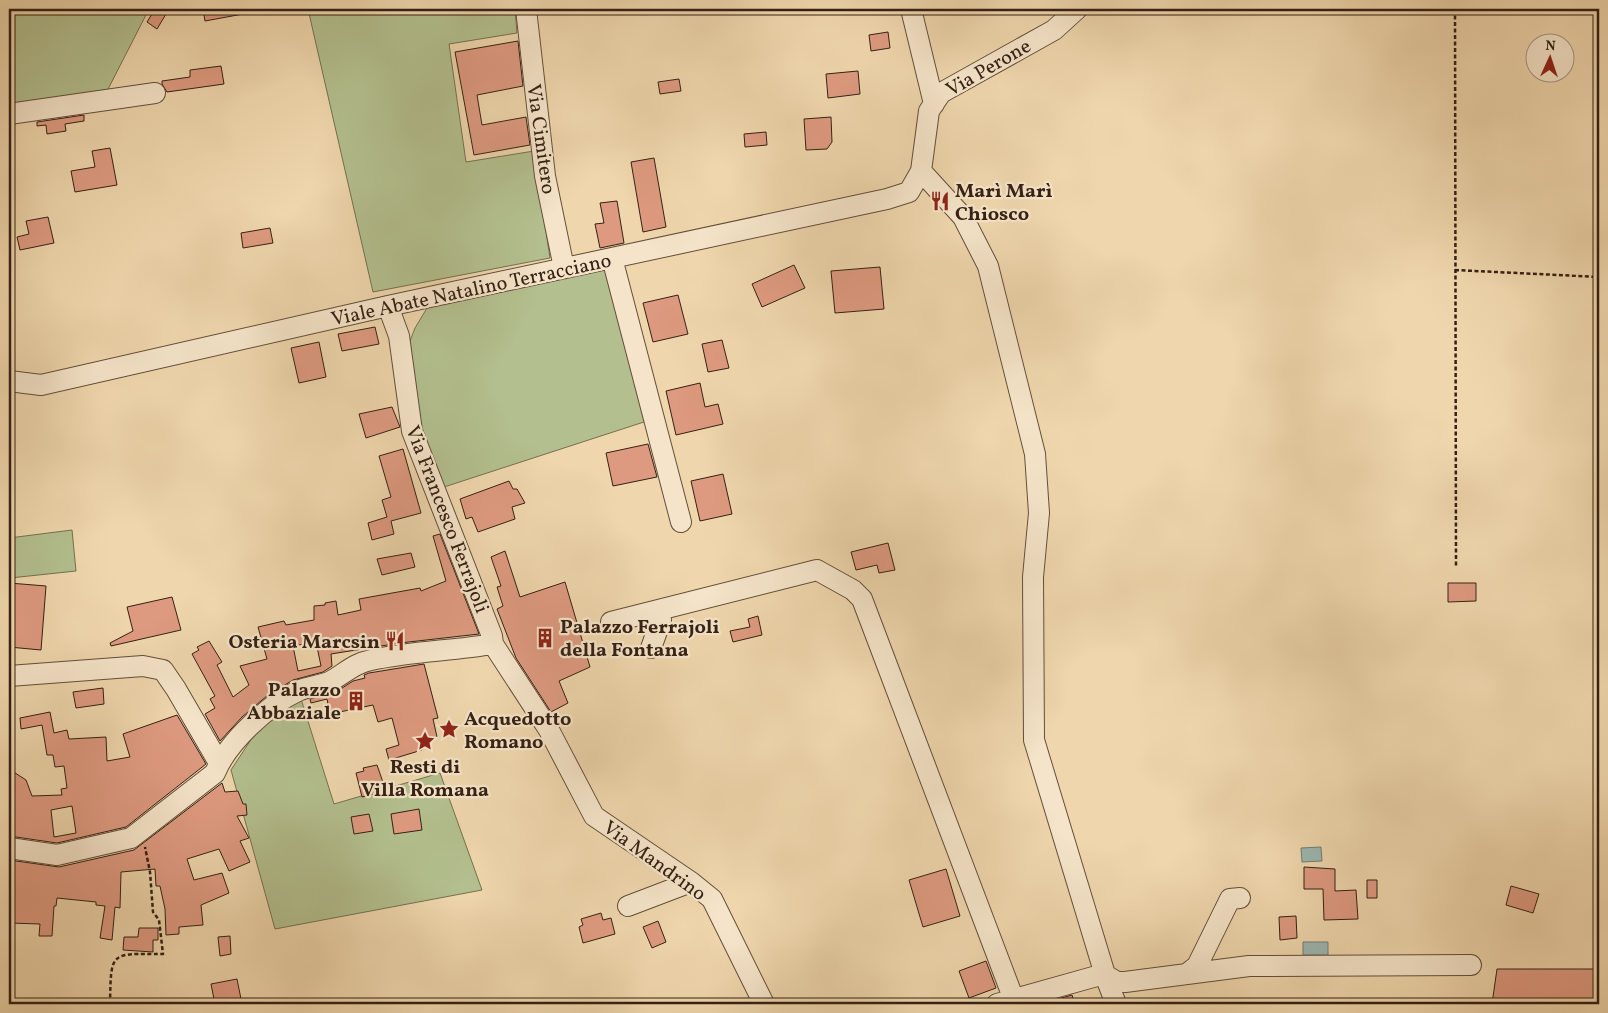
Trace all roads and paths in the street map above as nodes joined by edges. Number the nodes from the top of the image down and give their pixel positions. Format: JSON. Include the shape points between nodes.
{"nodes":[{"id":1,"x":526,"y":9,"type":"edge"},
{"id":2,"x":911,"y":9,"type":"edge"},
{"id":3,"x":1077,"y":9,"type":"edge"},
{"id":4,"x":1455,"y":9,"type":"edge"},
{"id":5,"x":155,"y":93,"type":"dead end"},
{"id":6,"x":934,"y":104,"type":"junction"},
{"id":7,"x":9,"y":114,"type":"edge"},
{"id":8,"x":921,"y":171,"type":"junction"},
{"id":9,"x":612,"y":258,"type":"junction"},
{"id":10,"x":564,"y":268,"type":"junction"},
{"id":11,"x":1455,"y":270,"type":"junction"},
{"id":12,"x":1599,"y":277,"type":"edge"},
{"id":13,"x":388,"y":306,"type":"junction"},
{"id":14,"x":9,"y":381,"type":"edge"},
{"id":15,"x":681,"y":522,"type":"dead end"},
{"id":16,"x":1456,"y":568,"type":"dead end"},
{"id":17,"x":660,"y":610,"type":"junction"},
{"id":18,"x":610,"y":622,"type":"dead end"},
{"id":19,"x":493,"y":644,"type":"junction"},
{"id":20,"x":650,"y":648,"type":"dead end"},
{"id":21,"x":9,"y":676,"type":"edge"},
{"id":22,"x":219,"y":763,"type":"junction"},
{"id":23,"x":140,"y":831,"type":"junction"},
{"id":24,"x":9,"y":848,"type":"edge"},
{"id":25,"x":691,"y":882,"type":"junction"},
{"id":26,"x":1240,"y":898,"type":"dead end"},
{"id":27,"x":628,"y":906,"type":"dead end"},
{"id":28,"x":1471,"y":965,"type":"dead end"},
{"id":29,"x":1188,"y":973,"type":"junction"},
{"id":30,"x":1104,"y":974,"type":"junction"},
{"id":31,"x":1005,"y":1002,"type":"edge"},
{"id":32,"x":110,"y":1004,"type":"edge"},
{"id":33,"x":764,"y":1004,"type":"edge"},
{"id":34,"x":1116,"y":1004,"type":"edge"}],
"edges":[{"from":1,"to":10,"type":"street","name":"Via Cimitero","via":[[545,176]]},
{"from":2,"to":6,"type":"street"},
{"from":3,"to":6,"type":"street","name":"Via Perone","via":[[1054,30],[941,93]]},
{"from":4,"to":11,"type":"path"},
{"from":5,"to":7,"type":"street"},
{"from":6,"to":8,"type":"street","name":"Via Perone","via":[[929,111]]},
{"from":8,"to":9,"type":"street","name":"Viale Abate Natalino Terracciano","via":[[909,192],[887,199]]},
{"from":8,"to":30,"type":"street","via":[[963,217],[988,266],[1035,454],[1039,513],[1033,577],[1034,740]]},
{"from":9,"to":10,"type":"street","name":"Viale Abate Natalino Terracciano"},
{"from":9,"to":15,"type":"street"},
{"from":10,"to":13,"type":"street","name":"Viale Abate Natalino Terracciano"},
{"from":11,"to":12,"type":"path"},
{"from":11,"to":16,"type":"path"},
{"from":13,"to":14,"type":"street","name":"Viale Abate Natalino Terracciano","via":[[42,385]]},
{"from":13,"to":19,"type":"street","name":"Via Francesco Ferrajoli","via":[[399,336],[412,431]]},
{"from":17,"to":18,"type":"street"},
{"from":17,"to":20,"type":"street","via":[[661,620]]},
{"from":17,"to":31,"type":"street","via":[[817,570],[853,590],[862,599]]},
{"from":19,"to":22,"type":"street","via":[[371,660],[349,668],[330,681],[299,690],[276,703],[254,721]]},
{"from":19,"to":25,"type":"street","name":"Via Mandrino","via":[[549,730],[594,816]]},
{"from":21,"to":22,"type":"street","via":[[143,666],[162,670]]},
{"from":22,"to":23,"type":"street","via":[[214,773]]},
{"from":23,"to":24,"type":"street","via":[[131,838],[57,855]]},
{"from":23,"to":32,"type":"path","via":[[163,954],[117,957],[112,965]]},
{"from":25,"to":27,"type":"street"},
{"from":25,"to":33,"type":"street","name":"Via Mandrino","via":[[712,899]]},
{"from":26,"to":29,"type":"street","via":[[1230,899],[1197,966]]},
{"from":28,"to":29,"type":"street","via":[[1284,965]]},
{"from":29,"to":30,"type":"street","via":[[1125,982],[1117,982]]},
{"from":30,"to":31,"type":"street"},
{"from":30,"to":34,"type":"street"}]}
